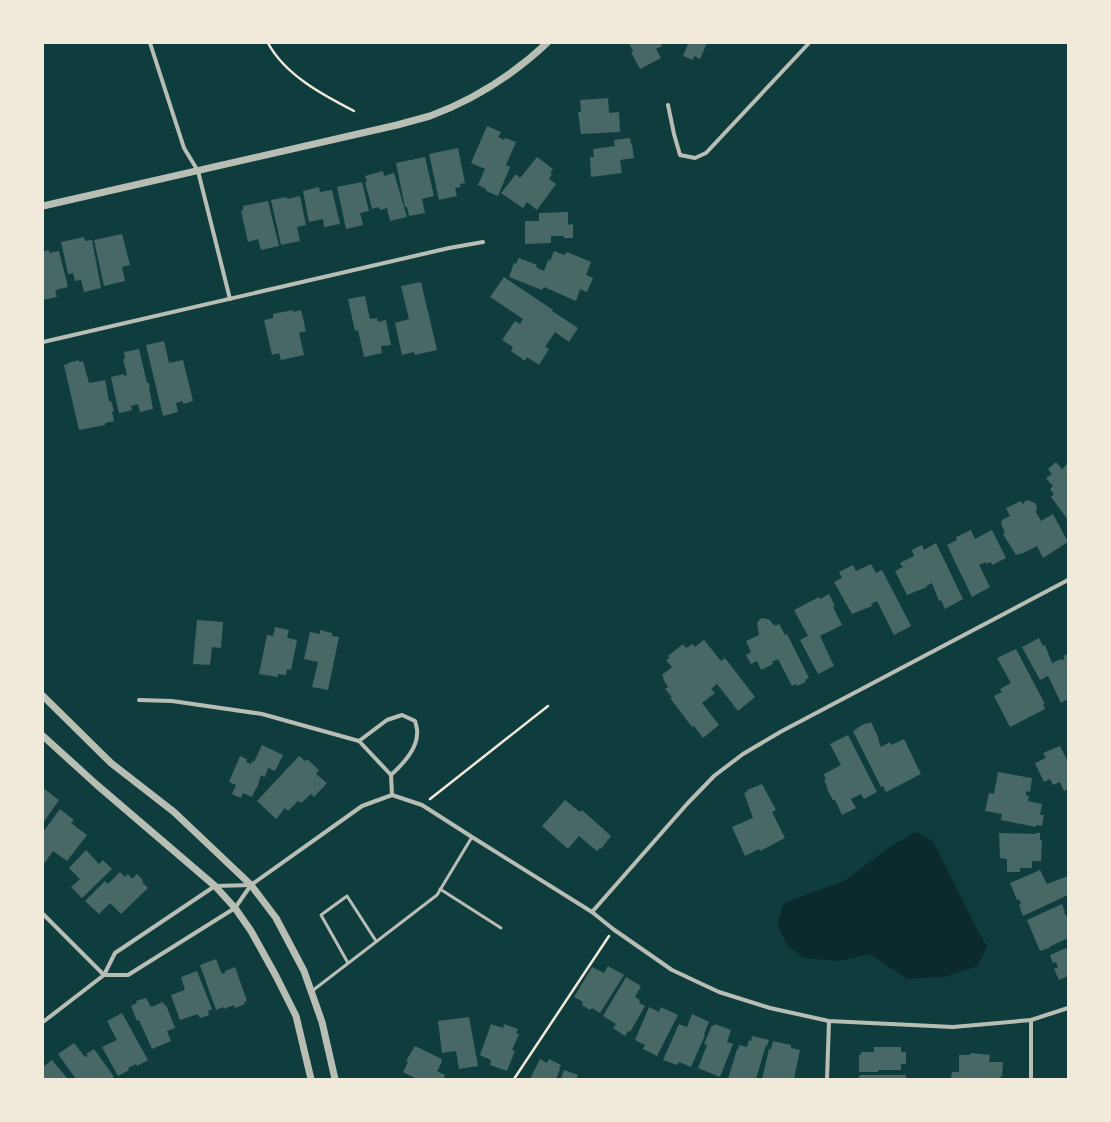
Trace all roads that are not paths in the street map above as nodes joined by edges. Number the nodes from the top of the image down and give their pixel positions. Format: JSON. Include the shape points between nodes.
{"nodes":[{"id":1,"x":150,"y":43,"type":"edge"},
{"id":2,"x":547,"y":43,"type":"edge"},
{"id":3,"x":809,"y":43,"type":"edge"},
{"id":4,"x":668,"y":105,"type":"dead end"},
{"id":5,"x":198,"y":171,"type":"junction"},
{"id":6,"x":43,"y":206,"type":"edge"},
{"id":7,"x":483,"y":242,"type":"dead end"},
{"id":8,"x":230,"y":299,"type":"junction"},
{"id":9,"x":43,"y":342,"type":"edge"},
{"id":10,"x":1068,"y":580,"type":"edge"},
{"id":11,"x":43,"y":696,"type":"edge"},
{"id":12,"x":139,"y":700,"type":"dead end"},
{"id":13,"x":43,"y":736,"type":"edge"},
{"id":14,"x":359,"y":741,"type":"junction"},
{"id":15,"x":391,"y":775,"type":"junction"},
{"id":16,"x":392,"y":795,"type":"junction"},
{"id":17,"x":472,"y":837,"type":"junction"},
{"id":18,"x":251,"y":885,"type":"junction"},
{"id":19,"x":215,"y":886,"type":"junction"},
{"id":20,"x":440,"y":889,"type":"junction"},
{"id":21,"x":236,"y":908,"type":"junction"},
{"id":22,"x":592,"y":912,"type":"junction"},
{"id":23,"x":43,"y":914,"type":"edge"},
{"id":24,"x":501,"y":928,"type":"dead end"},
{"id":25,"x":376,"y":941,"type":"junction"},
{"id":26,"x":348,"y":963,"type":"junction"},
{"id":27,"x":104,"y":975,"type":"junction"},
{"id":28,"x":311,"y":992,"type":"junction"},
{"id":29,"x":1068,"y":1008,"type":"edge"},
{"id":30,"x":829,"y":1020,"type":"junction"},
{"id":31,"x":1031,"y":1020,"type":"junction"},
{"id":32,"x":43,"y":1022,"type":"edge"},
{"id":33,"x":311,"y":1079,"type":"edge"},
{"id":34,"x":335,"y":1079,"type":"edge"},
{"id":35,"x":827,"y":1079,"type":"edge"},
{"id":36,"x":1031,"y":1079,"type":"edge"}],
"edges":[{"from":1,"to":5,"type":"street","via":[[184,148]]},
{"from":2,"to":5,"type":"street","via":[[508,76],[470,98],[430,115]]},
{"from":3,"to":4,"type":"street","via":[[715,145],[695,158],[680,155]]},
{"from":5,"to":6,"type":"street"},
{"from":5,"to":8,"type":"street"},
{"from":7,"to":8,"type":"street"},
{"from":8,"to":9,"type":"street"},
{"from":10,"to":22,"type":"street","via":[[743,754],[714,776],[692,798]]},
{"from":11,"to":18,"type":"street","via":[[111,763],[174,812]]},
{"from":12,"to":14,"type":"street","via":[[172,701],[262,714]]},
{"from":13,"to":19,"type":"street"},
{"from":14,"to":15,"type":"street"},
{"from":14,"to":15,"type":"street","via":[[387,720],[402,715],[415,721],[418,734],[412,750]]},
{"from":15,"to":16,"type":"street"},
{"from":16,"to":17,"type":"street","via":[[422,805]]},
{"from":16,"to":18,"type":"street","via":[[362,806]]},
{"from":17,"to":20,"type":"lane"},
{"from":17,"to":22,"type":"street"},
{"from":18,"to":19,"type":"street"},
{"from":18,"to":21,"type":"street"},
{"from":18,"to":28,"type":"street","via":[[276,918],[304,971]]},
{"from":19,"to":21,"type":"street"},
{"from":19,"to":27,"type":"street","via":[[115,953]]},
{"from":20,"to":24,"type":"lane"},
{"from":20,"to":25,"type":"lane"},
{"from":21,"to":27,"type":"street","via":[[128,975]]},
{"from":21,"to":33,"type":"street","via":[[296,1016]]},
{"from":22,"to":30,"type":"street","via":[[672,970],[719,992],[770,1008]]},
{"from":23,"to":27,"type":"street"},
{"from":25,"to":26,"type":"lane"},
{"from":25,"to":26,"type":"lane","via":[[347,896],[321,915]]},
{"from":26,"to":28,"type":"lane"},
{"from":27,"to":32,"type":"street"},
{"from":28,"to":34,"type":"street","via":[[322,1022]]},
{"from":29,"to":31,"type":"street"},
{"from":30,"to":31,"type":"street","via":[[953,1027]]},
{"from":30,"to":35,"type":"street"},
{"from":31,"to":36,"type":"street"}]}
